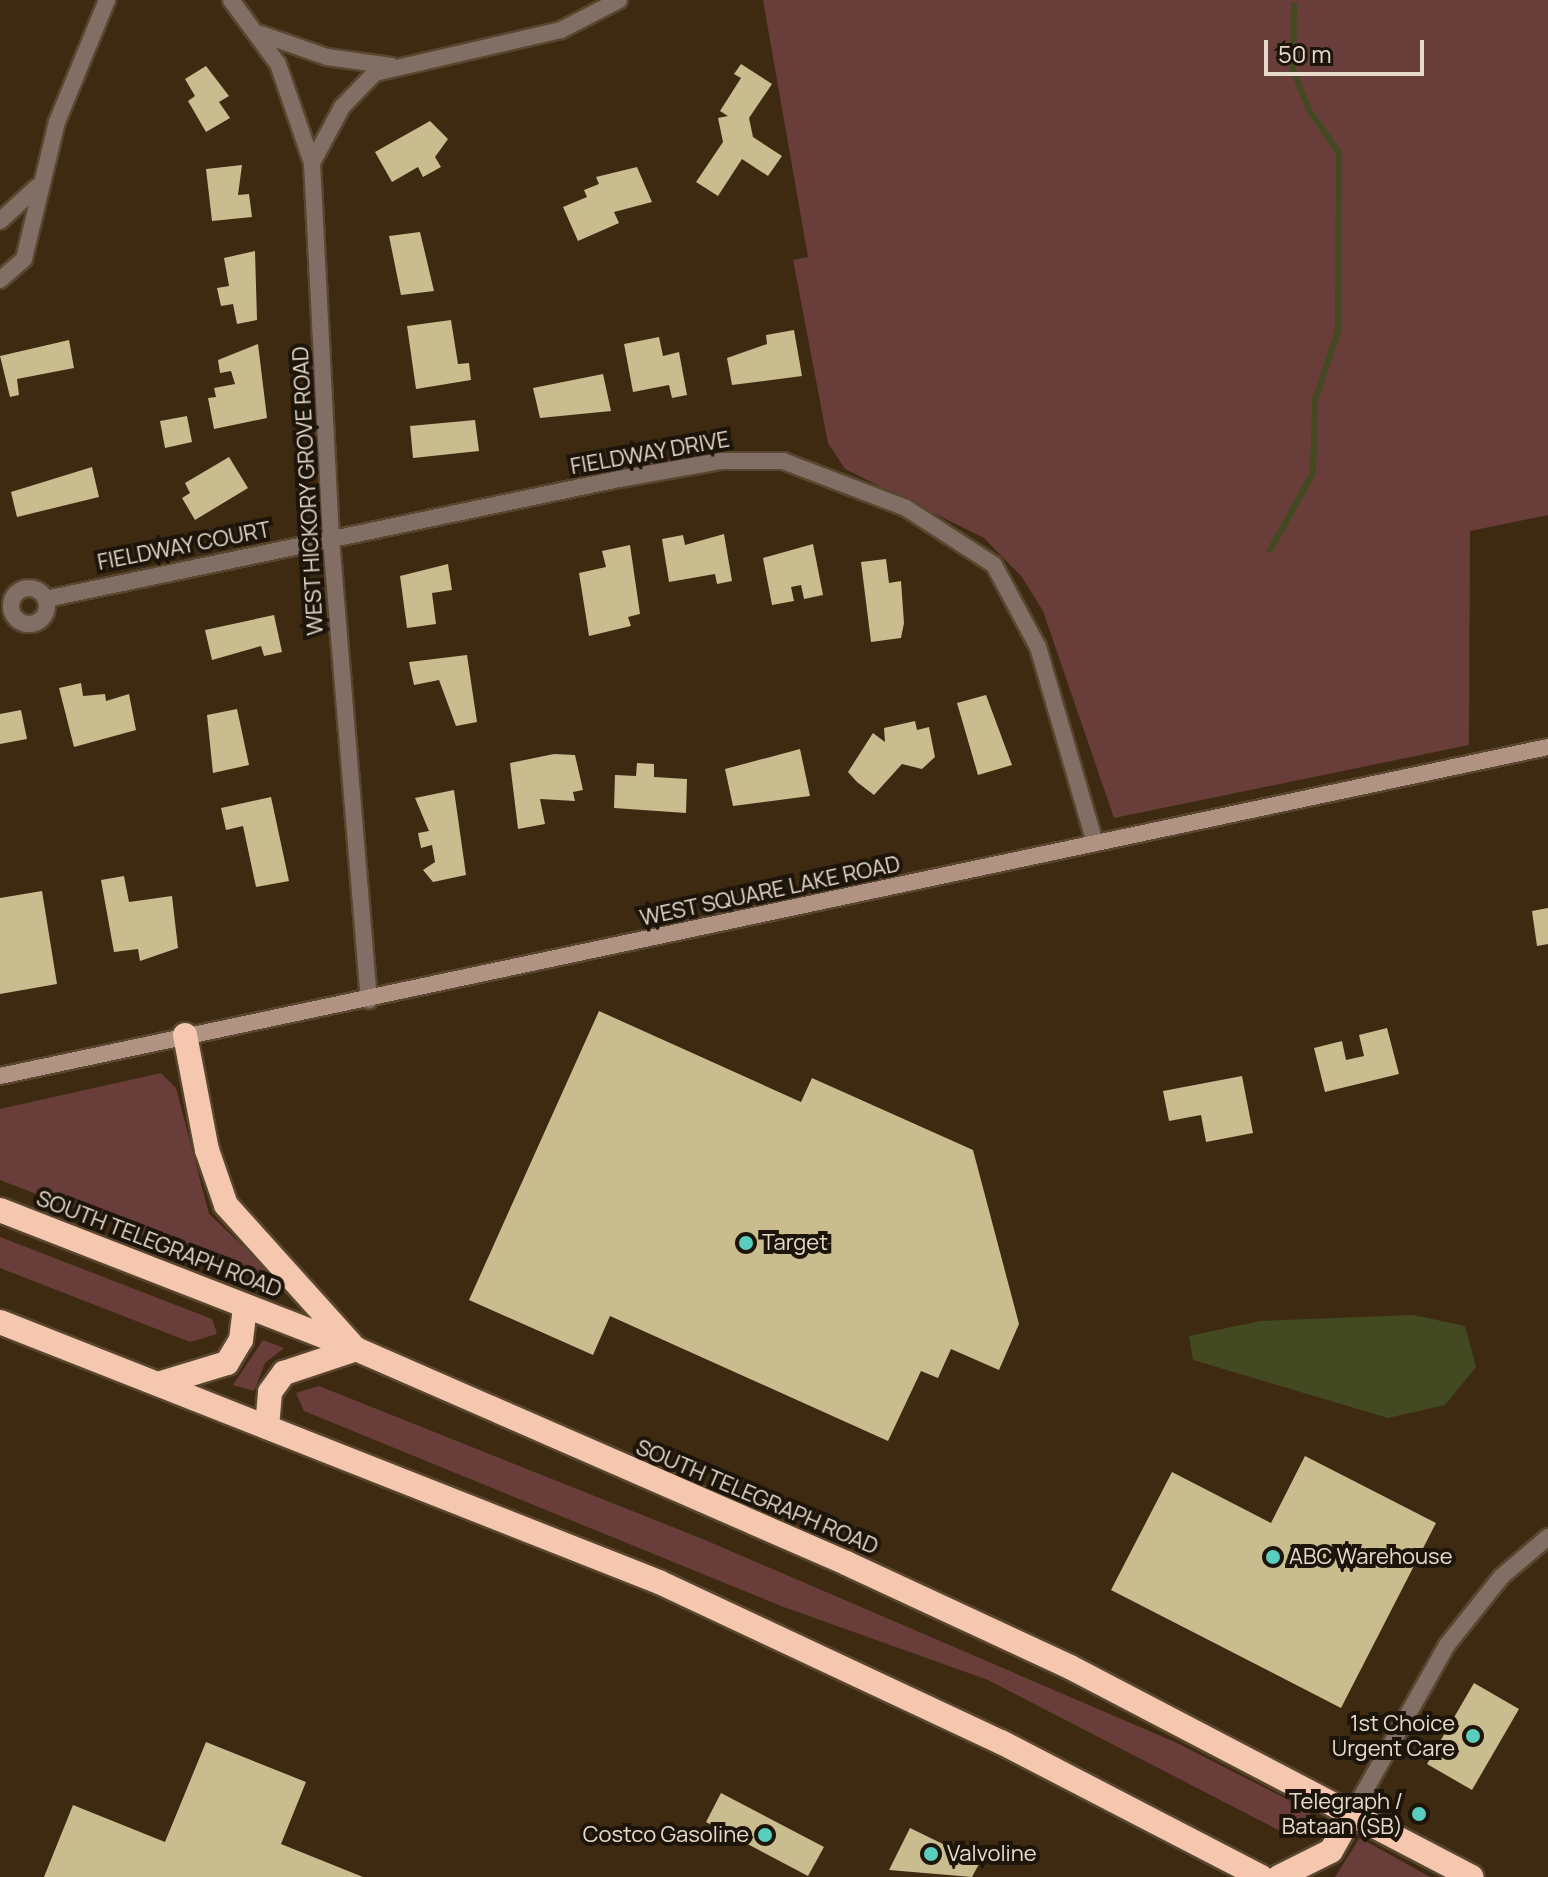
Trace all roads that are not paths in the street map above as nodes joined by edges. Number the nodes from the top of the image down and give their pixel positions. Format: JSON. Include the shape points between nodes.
{"nodes":[{"id":1,"x":107,"y":0,"type":"edge"},
{"id":2,"x":231,"y":0,"type":"edge"},
{"id":3,"x":619,"y":0,"type":"edge"},
{"id":4,"x":261,"y":34,"type":"junction"},
{"id":5,"x":392,"y":66,"type":"junction"},
{"id":6,"x":312,"y":163,"type":"junction"},
{"id":7,"x":37,"y":187,"type":"junction"},
{"id":8,"x":0,"y":221,"type":"edge"},
{"id":9,"x":0,"y":280,"type":"edge"},
{"id":10,"x":331,"y":539,"type":"junction"},
{"id":11,"x":46,"y":599,"type":"dead end"},
{"id":12,"x":1548,"y":747,"type":"edge"},
{"id":13,"x":1095,"y":843,"type":"junction"},
{"id":14,"x":369,"y":1000,"type":"junction"},
{"id":15,"x":185,"y":1035,"type":"junction"},
{"id":16,"x":0,"y":1076,"type":"edge"},
{"id":17,"x":0,"y":1210,"type":"edge"},
{"id":18,"x":245,"y":1306,"type":"junction"},
{"id":19,"x":0,"y":1322,"type":"edge"},
{"id":20,"x":356,"y":1349,"type":"junction"},
{"id":21,"x":158,"y":1384,"type":"junction"},
{"id":22,"x":267,"y":1427,"type":"junction"},
{"id":23,"x":1548,"y":1537,"type":"edge"},
{"id":24,"x":1354,"y":1810,"type":"junction"},
{"id":25,"x":1261,"y":1877,"type":"edge"},
{"id":26,"x":1279,"y":1877,"type":"edge"},
{"id":27,"x":1471,"y":1877,"type":"edge"}],
"edges":[{"from":1,"to":7,"type":"street"},
{"from":2,"to":4,"type":"street","name":"WEST HICKORY GROVE ROAD"},
{"from":3,"to":5,"type":"street","via":[[550,33]]},
{"from":4,"to":5,"type":"street","via":[[327,57]]},
{"from":4,"to":6,"type":"street","name":"WEST HICKORY GROVE ROAD"},
{"from":5,"to":6,"type":"street","via":[[360,85]]},
{"from":6,"to":10,"type":"street","name":"WEST HICKORY GROVE ROAD"},
{"from":7,"to":8,"type":"street"},
{"from":7,"to":9,"type":"street","via":[[24,259]]},
{"from":10,"to":11,"type":"street","name":"FIELDWAY COURT"},
{"from":10,"to":13,"type":"street","name":"FIELDWAY DRIVE","via":[[721,461],[783,461],[841,479],[946,528],[1005,580],[1058,706]]},
{"from":10,"to":14,"type":"street","name":"WEST HICKORY GROVE ROAD"},
{"from":12,"to":13,"type":"street","name":"WEST SQUARE LAKE ROAD"},
{"from":13,"to":14,"type":"street","name":"WEST SQUARE LAKE ROAD"},
{"from":14,"to":15,"type":"street","name":"WEST SQUARE LAKE ROAD"},
{"from":15,"to":16,"type":"street","name":"WEST SQUARE LAKE ROAD"},
{"from":15,"to":20,"type":"highway","via":[[207,1150],[226,1205]]},
{"from":17,"to":18,"type":"highway","name":"SOUTH TELEGRAPH ROAD"},
{"from":18,"to":20,"type":"highway","name":"SOUTH TELEGRAPH ROAD"},
{"from":18,"to":21,"type":"highway","via":[[241,1340],[227,1363]]},
{"from":19,"to":21,"type":"highway"},
{"from":20,"to":22,"type":"highway","via":[[284,1373],[270,1392]]},
{"from":20,"to":24,"type":"highway","name":"SOUTH TELEGRAPH ROAD","via":[[1040,1652]]},
{"from":21,"to":22,"type":"highway"},
{"from":22,"to":25,"type":"highway","via":[[607,1560],[810,1650]]},
{"from":23,"to":24,"type":"street","via":[[1501,1577],[1447,1645]]},
{"from":24,"to":26,"type":"highway","via":[[1331,1851]]},
{"from":24,"to":27,"type":"highway","name":"SOUTH TELEGRAPH ROAD"}]}
